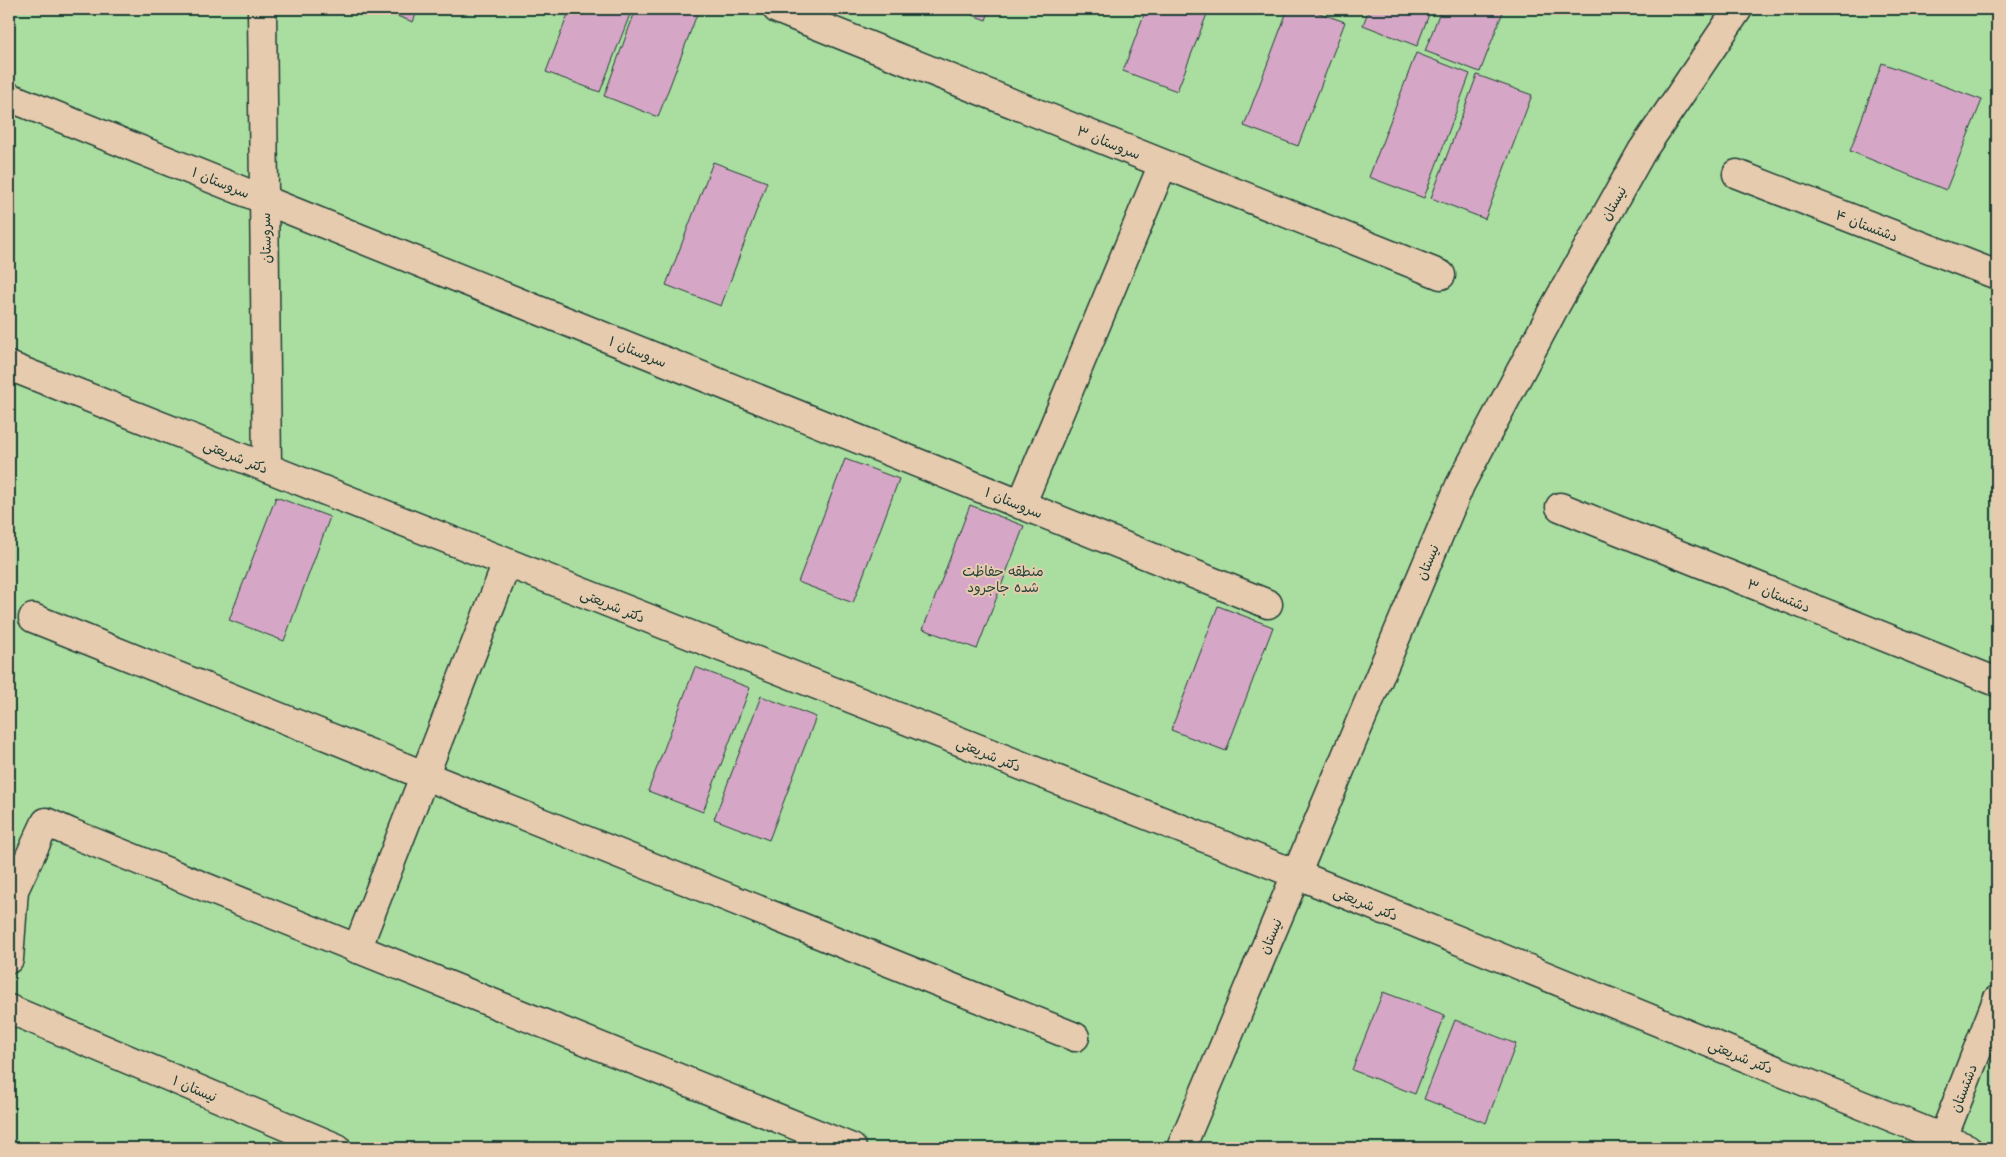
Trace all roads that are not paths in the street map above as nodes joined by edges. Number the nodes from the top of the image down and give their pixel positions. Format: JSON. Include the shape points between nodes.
{"nodes":[{"id":1,"x":262,"y":9,"type":"edge"},
{"id":2,"x":777,"y":9,"type":"edge"},
{"id":3,"x":1738,"y":9,"type":"edge"},
{"id":4,"x":9,"y":97,"type":"edge"},
{"id":5,"x":1162,"y":164,"type":"junction"},
{"id":6,"x":1737,"y":174,"type":"dead end"},
{"id":7,"x":264,"y":200,"type":"junction"},
{"id":8,"x":1441,"y":275,"type":"dead end"},
{"id":9,"x":1997,"y":275,"type":"edge"},
{"id":10,"x":9,"y":366,"type":"edge"},
{"id":11,"x":267,"y":468,"type":"junction"},
{"id":12,"x":1021,"y":505,"type":"junction"},
{"id":13,"x":1560,"y":507,"type":"dead end"},
{"id":14,"x":507,"y":563,"type":"junction"},
{"id":15,"x":1268,"y":604,"type":"dead end"},
{"id":16,"x":33,"y":618,"type":"dead end"},
{"id":17,"x":1997,"y":682,"type":"edge"},
{"id":18,"x":424,"y":776,"type":"junction"},
{"id":19,"x":1296,"y":874,"type":"junction"},
{"id":20,"x":357,"y":949,"type":"junction"},
{"id":21,"x":9,"y":959,"type":"edge"},
{"id":22,"x":1997,"y":1000,"type":"edge"},
{"id":23,"x":9,"y":1009,"type":"edge"},
{"id":24,"x":1075,"y":1037,"type":"dead end"},
{"id":25,"x":1950,"y":1145,"type":"edge"},
{"id":26,"x":338,"y":1148,"type":"edge"},
{"id":27,"x":852,"y":1148,"type":"edge"},
{"id":28,"x":1181,"y":1148,"type":"edge"}],
"edges":[{"from":1,"to":7,"type":"street","name":"سروستان"},
{"from":2,"to":5,"type":"street","name":"سروستان ۳"},
{"from":3,"to":19,"type":"street","name":"نیستان","via":[[1642,151],[1460,485]]},
{"from":4,"to":7,"type":"street","name":"سروستان ۱"},
{"from":5,"to":8,"type":"street","name":"سروستان ۳"},
{"from":5,"to":12,"type":"street"},
{"from":6,"to":9,"type":"street","name":"دشتستان ۴"},
{"from":7,"to":11,"type":"street","name":"سروستان"},
{"from":7,"to":12,"type":"street","name":"سروستان ۱"},
{"from":10,"to":11,"type":"street","name":"دکتر شریعتی"},
{"from":11,"to":14,"type":"street","name":"دکتر شریعتی"},
{"from":12,"to":15,"type":"street","name":"سروستان ۱"},
{"from":13,"to":17,"type":"street","name":"دشتستان ۳"},
{"from":14,"to":18,"type":"street"},
{"from":14,"to":19,"type":"street","name":"دکتر شریعتی"},
{"from":16,"to":18,"type":"street"},
{"from":18,"to":20,"type":"street"},
{"from":18,"to":24,"type":"street"},
{"from":19,"to":25,"type":"street","name":"دکتر شریعتی"},
{"from":19,"to":28,"type":"street","name":"نیستان"},
{"from":20,"to":21,"type":"street","via":[[46,822],[14,890]]},
{"from":20,"to":27,"type":"street"},
{"from":22,"to":25,"type":"street","name":"دشتستان"},
{"from":23,"to":26,"type":"street","name":"نیستان ۱"}]}
